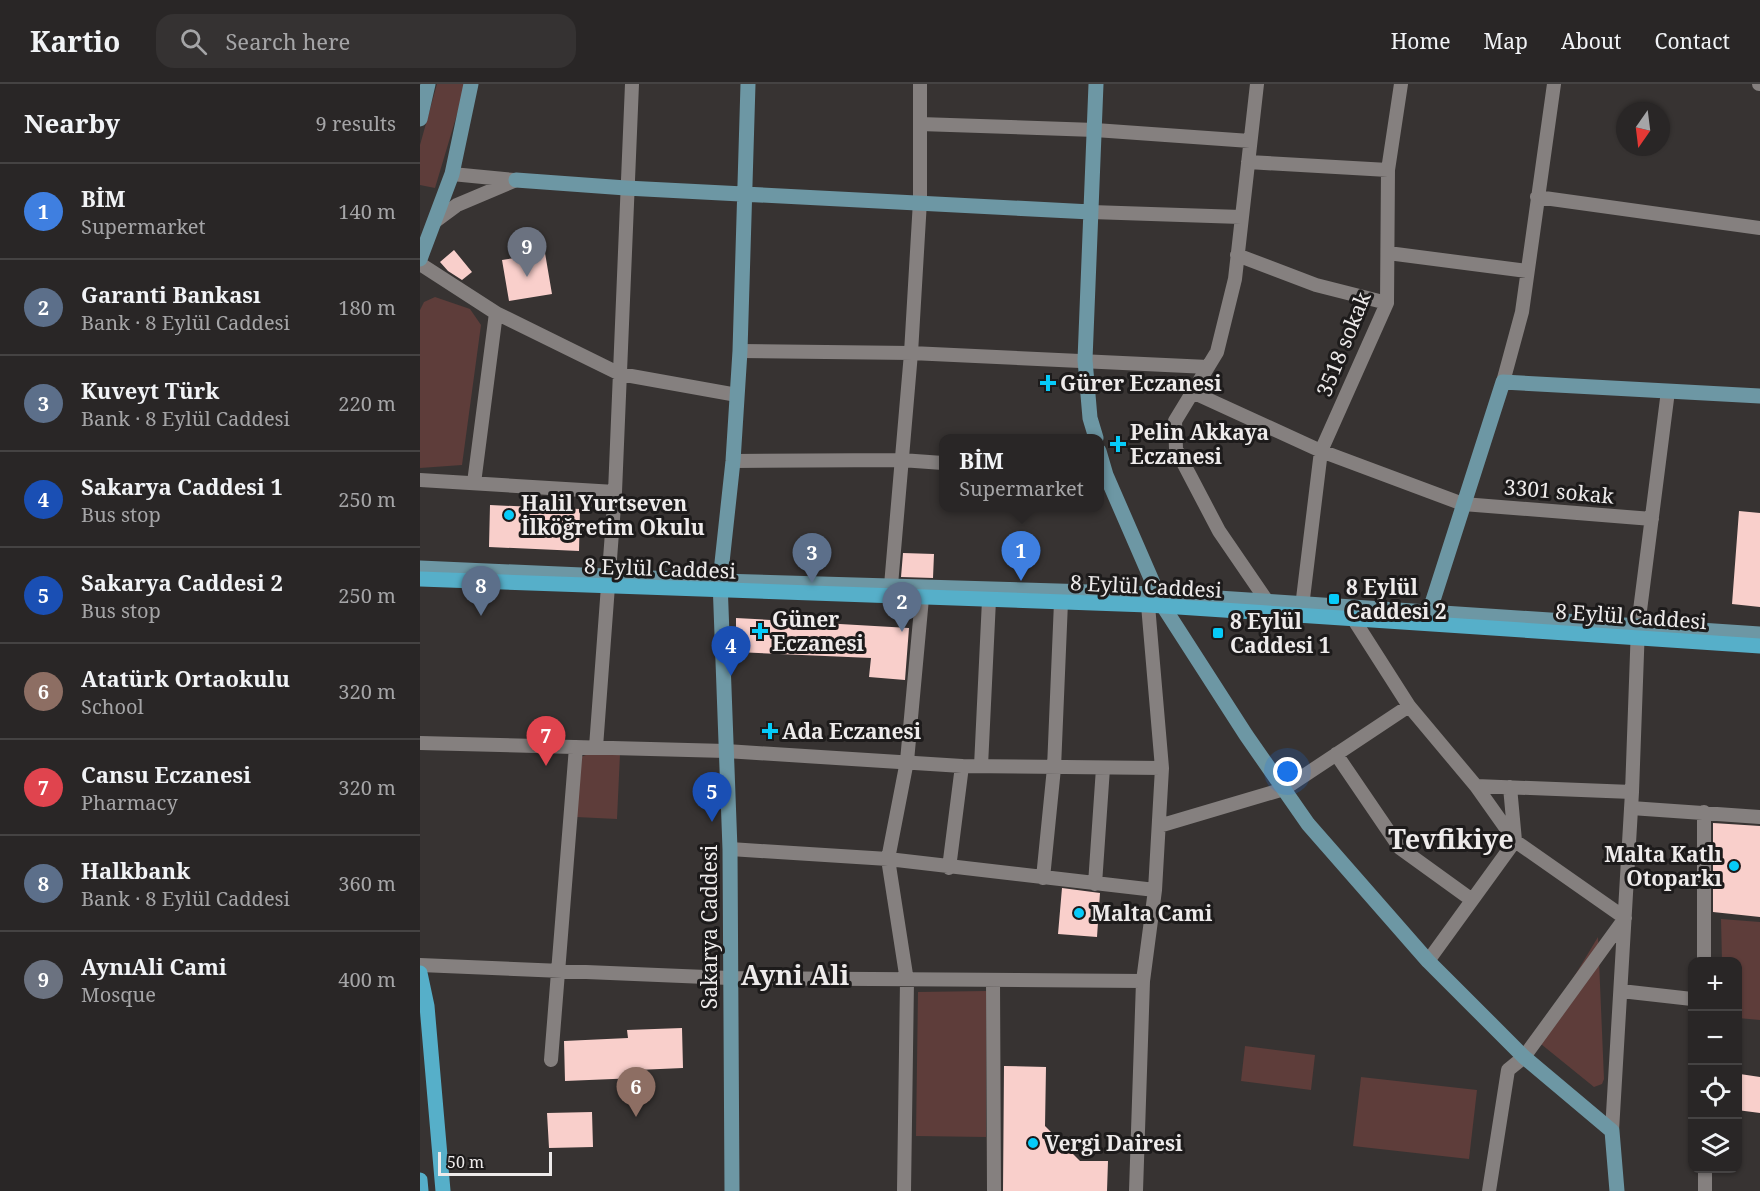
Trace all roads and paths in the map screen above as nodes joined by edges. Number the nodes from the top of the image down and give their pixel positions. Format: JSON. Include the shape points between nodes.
{"nodes":[{"id":1,"x":428,"y":84,"type":"edge"},
{"id":2,"x":471,"y":84,"type":"edge"},
{"id":3,"x":632,"y":84,"type":"edge"},
{"id":4,"x":748,"y":84,"type":"edge"},
{"id":5,"x":920,"y":84,"type":"edge"},
{"id":6,"x":1096,"y":84,"type":"edge"},
{"id":7,"x":1257,"y":84,"type":"edge"},
{"id":8,"x":1401,"y":84,"type":"edge"},
{"id":9,"x":1554,"y":84,"type":"edge"},
{"id":10,"x":420,"y":119,"type":"edge"},
{"id":11,"x":920,"y":124,"type":"junction"},
{"id":12,"x":1095,"y":130,"type":"junction"},
{"id":13,"x":1250,"y":141,"type":"junction"},
{"id":14,"x":1248,"y":162,"type":"junction"},
{"id":15,"x":1388,"y":170,"type":"junction"},
{"id":16,"x":452,"y":174,"type":"junction"},
{"id":17,"x":516,"y":180,"type":"junction"},
{"id":18,"x":626,"y":188,"type":"junction"},
{"id":19,"x":747,"y":194,"type":"junction"},
{"id":20,"x":1537,"y":197,"type":"junction"},
{"id":21,"x":920,"y":201,"type":"junction"},
{"id":22,"x":1091,"y":212,"type":"junction"},
{"id":23,"x":1242,"y":217,"type":"junction"},
{"id":24,"x":427,"y":220,"type":"edge"},
{"id":25,"x":1760,"y":228,"type":"edge"},
{"id":26,"x":1388,"y":253,"type":"junction"},
{"id":27,"x":1237,"y":255,"type":"junction"},
{"id":28,"x":420,"y":259,"type":"edge"},
{"id":29,"x":420,"y":264,"type":"edge"},
{"id":30,"x":1527,"y":271,"type":"junction"},
{"id":31,"x":1387,"y":303,"type":"junction"},
{"id":32,"x":496,"y":313,"type":"junction"},
{"id":33,"x":740,"y":351,"type":"junction"},
{"id":34,"x":911,"y":353,"type":"junction"},
{"id":35,"x":1085,"y":360,"type":"junction"},
{"id":36,"x":1208,"y":367,"type":"junction"},
{"id":37,"x":620,"y":374,"type":"junction"},
{"id":38,"x":1503,"y":382,"type":"junction"},
{"id":39,"x":1668,"y":391,"type":"junction"},
{"id":40,"x":1192,"y":392,"type":"junction"},
{"id":41,"x":737,"y":395,"type":"junction"},
{"id":42,"x":1760,"y":396,"type":"edge"},
{"id":43,"x":1094,"y":434,"type":"edge"},
{"id":44,"x":1321,"y":451,"type":"junction"},
{"id":45,"x":733,"y":460,"type":"junction"},
{"id":46,"x":901,"y":460,"type":"junction"},
{"id":47,"x":939,"y":463,"type":"edge"},
{"id":48,"x":420,"y":480,"type":"edge"},
{"id":49,"x":1104,"y":480,"type":"edge"},
{"id":50,"x":474,"y":483,"type":"junction"},
{"id":51,"x":615,"y":492,"type":"junction"},
{"id":52,"x":1463,"y":504,"type":"junction"},
{"id":53,"x":1652,"y":519,"type":"junction"},
{"id":54,"x":420,"y":568,"type":"edge"},
{"id":55,"x":420,"y":579,"type":"edge"},
{"id":56,"x":609,"y":581,"type":"junction"},
{"id":57,"x":720,"y":586,"type":"junction"},
{"id":58,"x":890,"y":591,"type":"junction"},
{"id":59,"x":922,"y":598,"type":"junction"},
{"id":60,"x":988,"y":600,"type":"junction"},
{"id":61,"x":1061,"y":602,"type":"junction"},
{"id":62,"x":1156,"y":602,"type":"junction"},
{"id":63,"x":1272,"y":609,"type":"junction"},
{"id":64,"x":1301,"y":611,"type":"junction"},
{"id":65,"x":1351,"y":614,"type":"junction"},
{"id":66,"x":1427,"y":618,"type":"junction"},
{"id":67,"x":1638,"y":632,"type":"junction"},
{"id":68,"x":1760,"y":634,"type":"edge"},
{"id":69,"x":1760,"y":646,"type":"edge"},
{"id":70,"x":1409,"y":706,"type":"junction"},
{"id":71,"x":420,"y":743,"type":"edge"},
{"id":72,"x":576,"y":747,"type":"junction"},
{"id":73,"x":596,"y":747,"type":"junction"},
{"id":74,"x":726,"y":751,"type":"junction"},
{"id":75,"x":1336,"y":754,"type":"junction"},
{"id":76,"x":907,"y":761,"type":"junction"},
{"id":77,"x":962,"y":766,"type":"junction"},
{"id":78,"x":981,"y":766,"type":"junction"},
{"id":79,"x":1054,"y":768,"type":"junction"},
{"id":80,"x":1103,"y":768,"type":"junction"},
{"id":81,"x":1162,"y":768,"type":"junction"},
{"id":82,"x":1476,"y":786,"type":"junction"},
{"id":83,"x":1510,"y":787,"type":"junction"},
{"id":84,"x":1284,"y":789,"type":"junction"},
{"id":85,"x":1632,"y":792,"type":"junction"},
{"id":86,"x":1631,"y":808,"type":"junction"},
{"id":87,"x":1704,"y":812,"type":"junction"},
{"id":88,"x":1760,"y":817,"type":"edge"},
{"id":89,"x":1159,"y":826,"type":"junction"},
{"id":90,"x":1515,"y":841,"type":"junction"},
{"id":91,"x":730,"y":849,"type":"junction"},
{"id":92,"x":888,"y":859,"type":"junction"},
{"id":93,"x":949,"y":868,"type":"junction"},
{"id":94,"x":1043,"y":878,"type":"junction"},
{"id":95,"x":1095,"y":884,"type":"junction"},
{"id":96,"x":1155,"y":890,"type":"junction"},
{"id":97,"x":1472,"y":900,"type":"junction"},
{"id":98,"x":1625,"y":918,"type":"junction"},
{"id":99,"x":1704,"y":957,"type":"edge"},
{"id":100,"x":1428,"y":961,"type":"junction"},
{"id":101,"x":420,"y":965,"type":"edge"},
{"id":102,"x":561,"y":969,"type":"junction"},
{"id":103,"x":420,"y":973,"type":"edge"},
{"id":104,"x":730,"y":978,"type":"junction"},
{"id":105,"x":993,"y":980,"type":"junction"},
{"id":106,"x":907,"y":981,"type":"junction"},
{"id":107,"x":1143,"y":981,"type":"junction"},
{"id":108,"x":1621,"y":991,"type":"junction"},
{"id":109,"x":1688,"y":999,"type":"edge"},
{"id":110,"x":1524,"y":1057,"type":"junction"},
{"id":111,"x":551,"y":1060,"type":"dead end"},
{"id":112,"x":1612,"y":1131,"type":"junction"},
{"id":113,"x":1705,"y":1173,"type":"edge"},
{"id":114,"x":420,"y":1180,"type":"edge"},
{"id":115,"x":421,"y":1191,"type":"edge"},
{"id":116,"x":443,"y":1191,"type":"edge"},
{"id":117,"x":732,"y":1191,"type":"edge"},
{"id":118,"x":904,"y":1191,"type":"edge"},
{"id":119,"x":994,"y":1191,"type":"edge"},
{"id":120,"x":1136,"y":1191,"type":"edge"},
{"id":121,"x":1489,"y":1191,"type":"edge"},
{"id":122,"x":1617,"y":1191,"type":"edge"},
{"id":123,"x":1705,"y":1191,"type":"edge"}],
"edges":[{"from":1,"to":10,"type":"street"},
{"from":2,"to":16,"type":"street"},
{"from":3,"to":18,"type":"street"},
{"from":4,"to":19,"type":"street","name":"Sakarya Caddesi"},
{"from":5,"to":11,"type":"street"},
{"from":6,"to":12,"type":"street"},
{"from":7,"to":13,"type":"street"},
{"from":8,"to":15,"type":"street","name":"3518 sokak"},
{"from":9,"to":20,"type":"street"},
{"from":11,"to":12,"type":"street"},
{"from":11,"to":21,"type":"street"},
{"from":12,"to":13,"type":"street"},
{"from":12,"to":22,"type":"street"},
{"from":13,"to":14,"type":"street"},
{"from":14,"to":15,"type":"street"},
{"from":14,"to":23,"type":"street"},
{"from":15,"to":26,"type":"street","name":"3518 sokak"},
{"from":16,"to":17,"type":"street"},
{"from":16,"to":24,"type":"street"},
{"from":17,"to":18,"type":"street"},
{"from":17,"to":24,"type":"street"},
{"from":18,"to":19,"type":"street"},
{"from":18,"to":37,"type":"street"},
{"from":19,"to":21,"type":"street"},
{"from":19,"to":33,"type":"street","name":"Sakarya Caddesi"},
{"from":20,"to":25,"type":"street"},
{"from":20,"to":30,"type":"street"},
{"from":21,"to":22,"type":"street"},
{"from":21,"to":34,"type":"street"},
{"from":22,"to":23,"type":"street"},
{"from":22,"to":35,"type":"street"},
{"from":23,"to":27,"type":"street"},
{"from":24,"to":28,"type":"street"},
{"from":26,"to":30,"type":"street"},
{"from":26,"to":31,"type":"street","name":"3518 sokak"},
{"from":27,"to":31,"type":"street","via":[[1316,285]]},
{"from":27,"to":36,"type":"street","via":[[1217,352]]},
{"from":29,"to":32,"type":"street"},
{"from":30,"to":38,"type":"street","via":[[1522,312]]},
{"from":31,"to":44,"type":"street","name":"3518 sokak"},
{"from":32,"to":37,"type":"street"},
{"from":32,"to":50,"type":"street"},
{"from":33,"to":34,"type":"street"},
{"from":33,"to":41,"type":"street","name":"Sakarya Caddesi"},
{"from":34,"to":35,"type":"street"},
{"from":34,"to":46,"type":"street"},
{"from":35,"to":36,"type":"street"},
{"from":35,"to":43,"type":"street"},
{"from":36,"to":40,"type":"street"},
{"from":37,"to":41,"type":"street"},
{"from":37,"to":51,"type":"street"},
{"from":38,"to":39,"type":"street"},
{"from":38,"to":52,"type":"street"},
{"from":39,"to":42,"type":"street"},
{"from":39,"to":53,"type":"street"},
{"from":40,"to":44,"type":"street","name":"3301 sokak"},
{"from":40,"to":63,"type":"street","via":[[1175,420],[1176,449],[1219,531]]},
{"from":41,"to":45,"type":"street","name":"Sakarya Caddesi"},
{"from":44,"to":52,"type":"street","name":"3301 sokak"},
{"from":44,"to":64,"type":"street","name":"3518 sokak"},
{"from":45,"to":46,"type":"street"},
{"from":45,"to":57,"type":"street","name":"Sakarya Caddesi"},
{"from":46,"to":47,"type":"street"},
{"from":46,"to":58,"type":"street"},
{"from":48,"to":50,"type":"street"},
{"from":49,"to":62,"type":"street"},
{"from":50,"to":51,"type":"street"},
{"from":51,"to":56,"type":"street"},
{"from":52,"to":53,"type":"street","name":"3301 sokak"},
{"from":52,"to":66,"type":"street"},
{"from":53,"to":67,"type":"street"},
{"from":54,"to":56,"type":"street"},
{"from":55,"to":56,"type":"main road","name":"8 Eylül Caddesi"},
{"from":56,"to":57,"type":"main road","name":"8 Eylül Caddesi"},
{"from":56,"to":73,"type":"street"},
{"from":57,"to":58,"type":"main road","name":"8 Eylül Caddesi"},
{"from":57,"to":74,"type":"street","name":"Sakarya Caddesi"},
{"from":58,"to":59,"type":"main road","name":"8 Eylül Caddesi"},
{"from":58,"to":62,"type":"street"},
{"from":59,"to":60,"type":"main road","name":"8 Eylül Caddesi"},
{"from":59,"to":76,"type":"street"},
{"from":60,"to":61,"type":"main road","name":"8 Eylül Caddesi"},
{"from":60,"to":78,"type":"street"},
{"from":61,"to":62,"type":"main road","name":"8 Eylül Caddesi"},
{"from":61,"to":79,"type":"street"},
{"from":62,"to":63,"type":"main road","name":"8 Eylül Caddesi"},
{"from":62,"to":81,"type":"street"},
{"from":62,"to":84,"type":"street"},
{"from":63,"to":64,"type":"main road","name":"8 Eylül Caddesi"},
{"from":64,"to":65,"type":"main road","name":"8 Eylül Caddesi"},
{"from":65,"to":66,"type":"main road","name":"8 Eylül Caddesi"},
{"from":65,"to":70,"type":"street"},
{"from":66,"to":67,"type":"main road","name":"8 Eylül Caddesi"},
{"from":67,"to":68,"type":"street"},
{"from":67,"to":69,"type":"main road","name":"8 Eylül Caddesi"},
{"from":67,"to":85,"type":"street"},
{"from":70,"to":75,"type":"street"},
{"from":70,"to":82,"type":"street"},
{"from":71,"to":72,"type":"street"},
{"from":72,"to":73,"type":"street"},
{"from":72,"to":102,"type":"street"},
{"from":73,"to":74,"type":"street"},
{"from":74,"to":76,"type":"street"},
{"from":74,"to":91,"type":"street","name":"Sakarya Caddesi"},
{"from":75,"to":84,"type":"street"},
{"from":75,"to":97,"type":"street","via":[[1400,848]]},
{"from":76,"to":77,"type":"street"},
{"from":76,"to":92,"type":"street"},
{"from":77,"to":78,"type":"street"},
{"from":77,"to":93,"type":"street"},
{"from":78,"to":79,"type":"street"},
{"from":79,"to":80,"type":"street"},
{"from":79,"to":94,"type":"street"},
{"from":80,"to":81,"type":"street"},
{"from":80,"to":95,"type":"street"},
{"from":81,"to":89,"type":"street"},
{"from":82,"to":83,"type":"street"},
{"from":82,"to":90,"type":"street"},
{"from":83,"to":85,"type":"street"},
{"from":83,"to":90,"type":"street"},
{"from":84,"to":89,"type":"street"},
{"from":84,"to":100,"type":"street","via":[[1308,824]]},
{"from":85,"to":86,"type":"street"},
{"from":86,"to":87,"type":"street"},
{"from":86,"to":98,"type":"street"},
{"from":87,"to":88,"type":"street"},
{"from":87,"to":99,"type":"street"},
{"from":89,"to":96,"type":"street"},
{"from":90,"to":97,"type":"street"},
{"from":90,"to":98,"type":"street"},
{"from":91,"to":92,"type":"street"},
{"from":91,"to":104,"type":"street","name":"Sakarya Caddesi"},
{"from":92,"to":93,"type":"street"},
{"from":92,"to":106,"type":"street"},
{"from":93,"to":94,"type":"street"},
{"from":94,"to":95,"type":"street"},
{"from":95,"to":96,"type":"street"},
{"from":96,"to":107,"type":"street"},
{"from":97,"to":100,"type":"street"},
{"from":98,"to":108,"type":"street"},
{"from":98,"to":110,"type":"street"},
{"from":100,"to":110,"type":"street"},
{"from":101,"to":102,"type":"street"},
{"from":102,"to":104,"type":"street"},
{"from":102,"to":111,"type":"street"},
{"from":103,"to":116,"type":"main road","via":[[427,1006]]},
{"from":104,"to":106,"type":"street"},
{"from":104,"to":117,"type":"street","name":"Sakarya Caddesi"},
{"from":105,"to":106,"type":"street"},
{"from":105,"to":107,"type":"street"},
{"from":105,"to":119,"type":"street"},
{"from":106,"to":118,"type":"street"},
{"from":107,"to":120,"type":"street"},
{"from":108,"to":109,"type":"street"},
{"from":108,"to":112,"type":"street"},
{"from":110,"to":112,"type":"street"},
{"from":110,"to":121,"type":"street","via":[[1508,1070]]},
{"from":112,"to":122,"type":"street"},
{"from":113,"to":123,"type":"street"},
{"from":114,"to":115,"type":"main road"}]}
